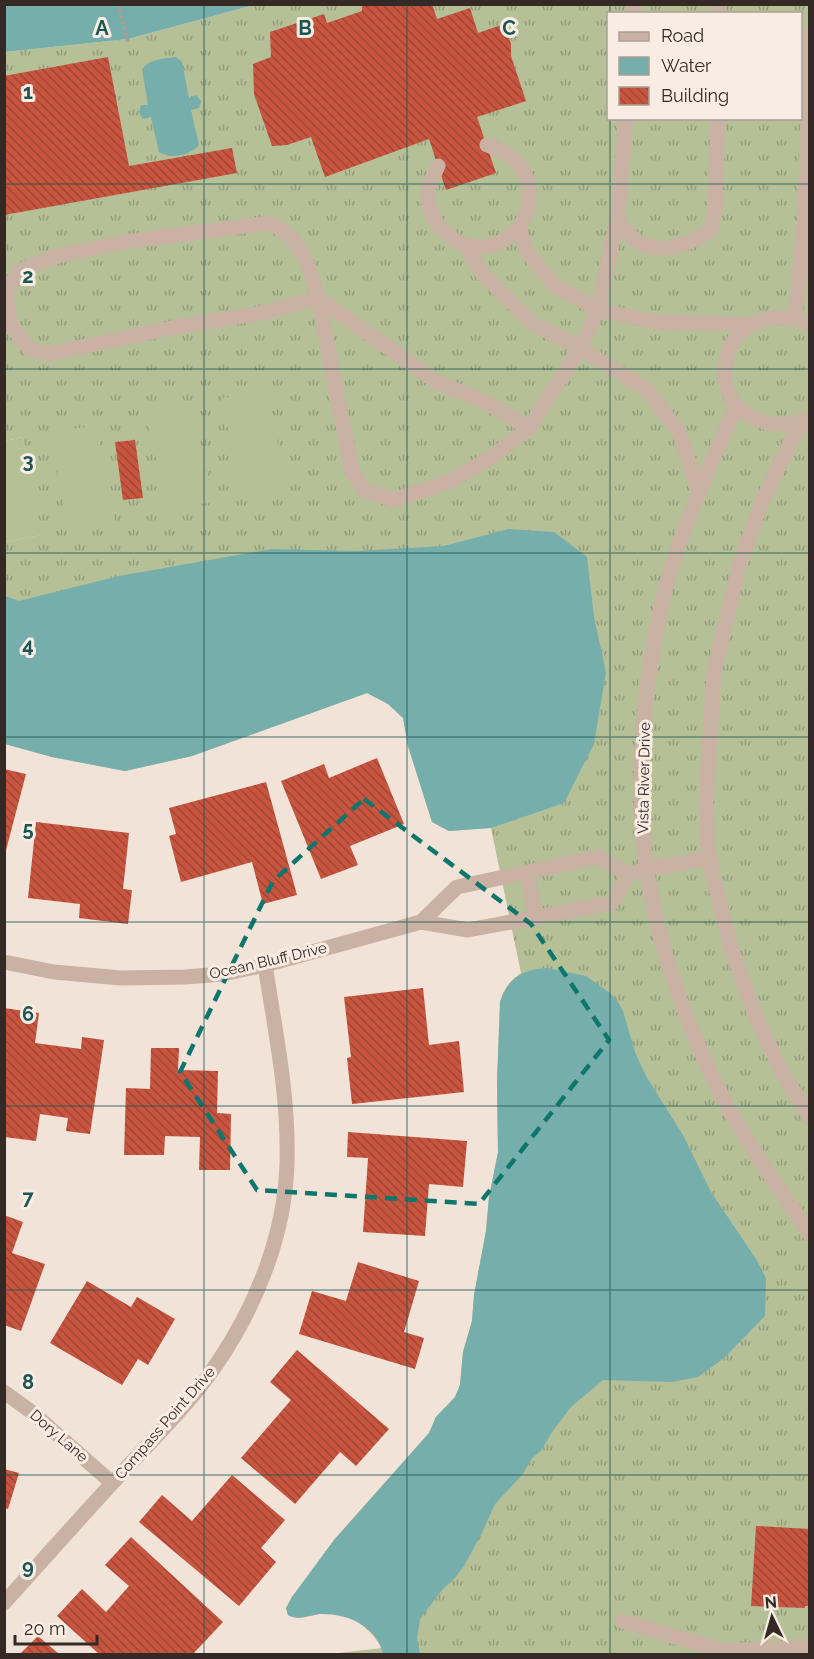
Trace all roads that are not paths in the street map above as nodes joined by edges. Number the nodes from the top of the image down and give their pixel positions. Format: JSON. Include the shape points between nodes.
{"nodes":[{"id":1,"x":810,"y":35,"type":"edge"},
{"id":2,"x":804,"y":104,"type":"edge"},
{"id":3,"x":626,"y":120,"type":"edge"},
{"id":4,"x":718,"y":120,"type":"edge"},
{"id":5,"x":487,"y":145,"type":"dead end"},
{"id":6,"x":438,"y":166,"type":"dead end"},
{"id":7,"x":617,"y":220,"type":"junction"},
{"id":8,"x":519,"y":228,"type":"junction"},
{"id":9,"x":465,"y":244,"type":"junction"},
{"id":10,"x":318,"y":298,"type":"junction"},
{"id":11,"x":598,"y":309,"type":"junction"},
{"id":12,"x":802,"y":322,"type":"edge"},
{"id":13,"x":752,"y":324,"type":"junction"},
{"id":14,"x":579,"y":348,"type":"junction"},
{"id":15,"x":736,"y":405,"type":"junction"},
{"id":16,"x":807,"y":418,"type":"edge"},
{"id":17,"x":529,"y":428,"type":"junction"},
{"id":18,"x":699,"y":491,"type":"junction"},
{"id":19,"x":710,"y":858,"type":"junction"},
{"id":20,"x":647,"y":869,"type":"junction"},
{"id":21,"x":527,"y":873,"type":"junction"},
{"id":22,"x":628,"y":874,"type":"junction"},
{"id":23,"x":536,"y":917,"type":"junction"},
{"id":24,"x":421,"y":922,"type":"junction"},
{"id":25,"x":4,"y":962,"type":"edge"},
{"id":26,"x":265,"y":965,"type":"junction"},
{"id":27,"x":810,"y":1118,"type":"edge"},
{"id":28,"x":810,"y":1234,"type":"edge"},
{"id":29,"x":4,"y":1392,"type":"edge"},
{"id":30,"x":112,"y":1483,"type":"junction"},
{"id":31,"x":4,"y":1603,"type":"edge"},
{"id":32,"x":622,"y":1621,"type":"dead end"},
{"id":33,"x":810,"y":1647,"type":"edge"}],
"edges":[{"from":1,"to":2,"type":"street"},
{"from":2,"to":12,"type":"street"},
{"from":3,"to":7,"type":"street"},
{"from":4,"to":7,"type":"street","via":[[711,230],[698,240],[660,249],[638,243]]},
{"from":5,"to":8,"type":"street","via":[[510,156],[528,182],[527,214]]},
{"from":6,"to":9,"type":"street","via":[[428,196],[431,212],[450,238]]},
{"from":7,"to":11,"type":"street"},
{"from":8,"to":9,"type":"street","via":[[494,244]]},
{"from":8,"to":11,"type":"street","via":[[527,252],[554,285]]},
{"from":9,"to":14,"type":"street","via":[[482,273],[533,324]]},
{"from":10,"to":10,"type":"street","via":[[311,269],[295,243],[282,228],[269,223],[124,242],[57,256],[18,271],[6,296],[10,324],[29,349],[48,354],[262,313]]},
{"from":10,"to":17,"type":"street","via":[[438,382]]},
{"from":10,"to":17,"type":"street","via":[[352,471],[364,490],[393,500],[451,481]]},
{"from":11,"to":13,"type":"street","via":[[655,322]]},
{"from":11,"to":14,"type":"street"},
{"from":12,"to":13,"type":"street","via":[[781,316]]},
{"from":13,"to":15,"type":"street","via":[[728,352],[724,370],[727,389]]},
{"from":14,"to":17,"type":"street"},
{"from":14,"to":18,"type":"street","via":[[647,390],[679,432]]},
{"from":15,"to":16,"type":"street","via":[[750,418],[768,425],[786,426]]},
{"from":15,"to":18,"type":"street","name":"Vista River Drive"},
{"from":16,"to":19,"type":"street","via":[[793,436],[761,503],[739,566],[721,637],[707,759],[705,801]]},
{"from":18,"to":20,"type":"street","name":"Vista River Drive","via":[[671,570],[654,638],[641,787]]},
{"from":19,"to":20,"type":"street"},
{"from":19,"to":27,"type":"street","via":[[730,945],[755,1015],[782,1072]]},
{"from":20,"to":22,"type":"street"},
{"from":20,"to":28,"type":"street","name":"Vista River Drive","via":[[665,951],[713,1078],[746,1138]]},
{"from":21,"to":22,"type":"street","name":"Ocean Bluff Drive","via":[[597,857]]},
{"from":21,"to":23,"type":"street"},
{"from":21,"to":24,"type":"street","name":"Ocean Bluff Drive","via":[[457,887]]},
{"from":22,"to":23,"type":"street","name":"Ocean Bluff Drive","via":[[612,903]]},
{"from":23,"to":24,"type":"street","name":"Ocean Bluff Drive","via":[[468,930]]},
{"from":24,"to":26,"type":"street","name":"Ocean Bluff Drive"},
{"from":25,"to":26,"type":"street","name":"Ocean Bluff Drive","via":[[54,972],[121,978],[213,975]]},
{"from":26,"to":30,"type":"street","name":"Compass Point Drive","via":[[287,1130],[284,1198],[271,1252],[257,1291],[217,1364]]},
{"from":29,"to":30,"type":"street","name":"Dory Lane"},
{"from":30,"to":31,"type":"street","name":"Compass Point Drive"},
{"from":32,"to":33,"type":"street","via":[[723,1651]]}]}
